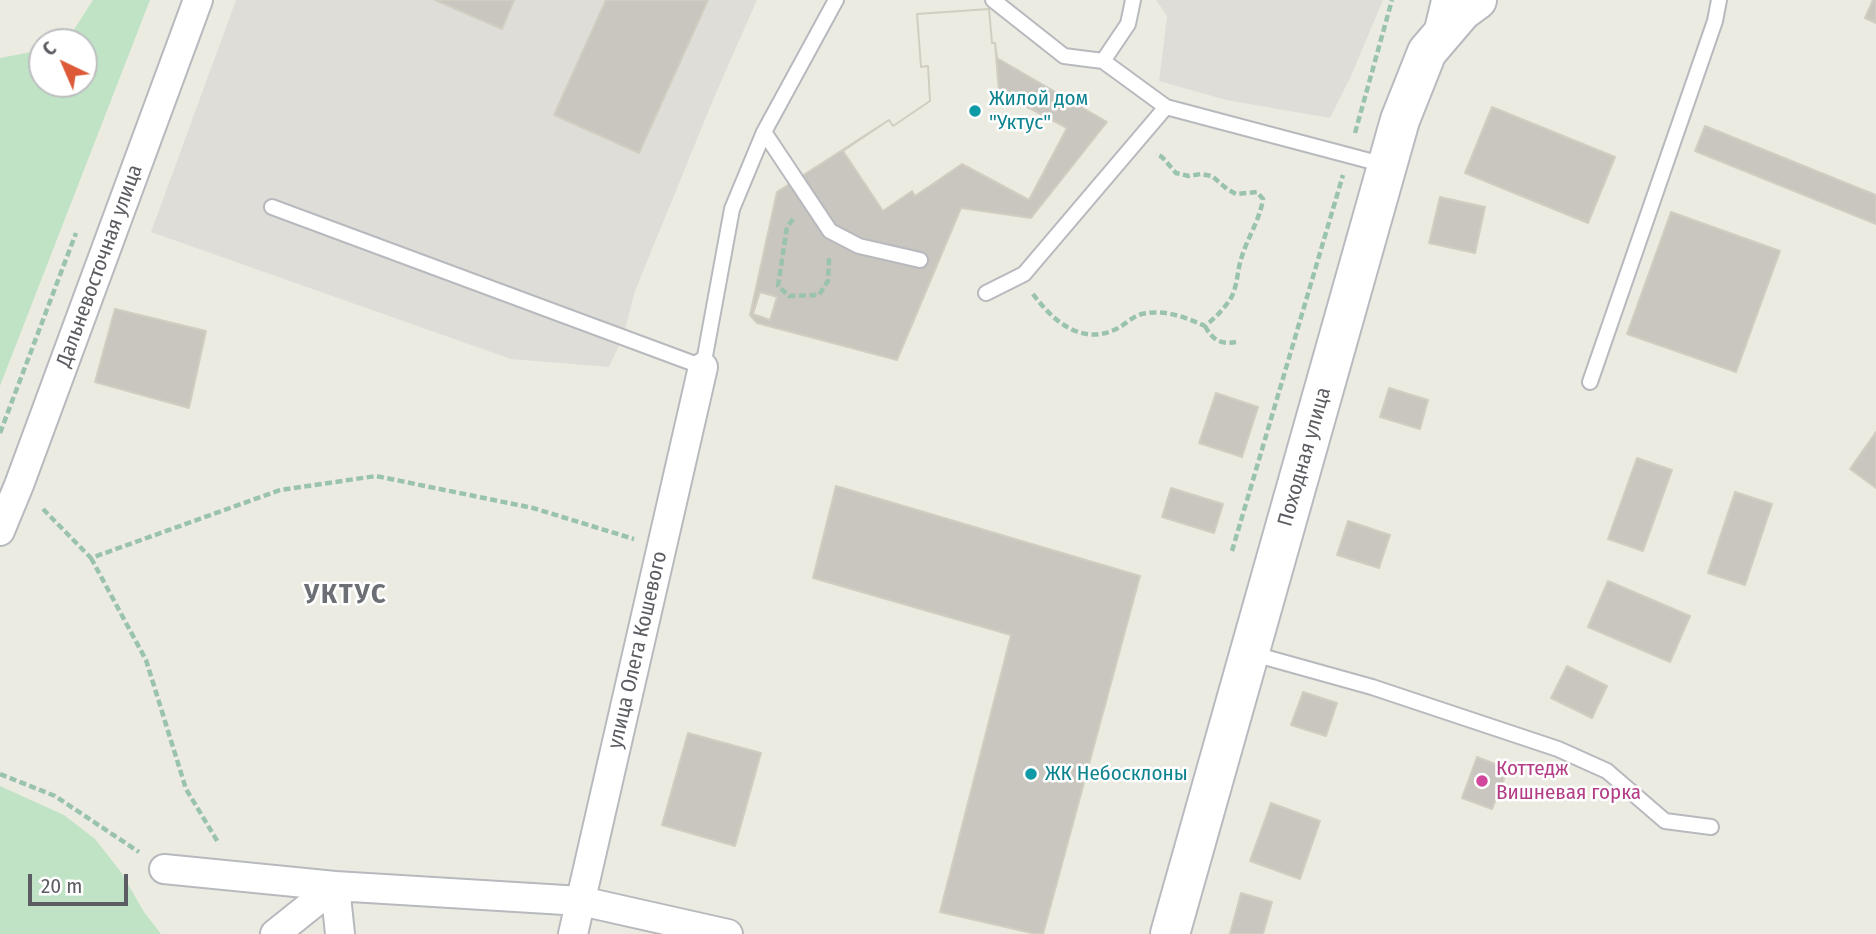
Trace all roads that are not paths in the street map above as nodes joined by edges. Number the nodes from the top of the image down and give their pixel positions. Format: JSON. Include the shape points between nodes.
{"nodes":[{"id":1,"x":198,"y":0,"type":"edge"},
{"id":2,"x":836,"y":0,"type":"edge"},
{"id":3,"x":993,"y":0,"type":"edge"},
{"id":4,"x":1133,"y":0,"type":"edge"},
{"id":5,"x":1439,"y":0,"type":"edge"},
{"id":6,"x":1477,"y":0,"type":"edge"},
{"id":7,"x":1719,"y":0,"type":"edge"},
{"id":8,"x":1427,"y":52,"type":"junction"},
{"id":9,"x":1103,"y":61,"type":"junction"},
{"id":10,"x":1166,"y":107,"type":"junction"},
{"id":11,"x":764,"y":132,"type":"junction"},
{"id":12,"x":1386,"y":166,"type":"junction"},
{"id":13,"x":272,"y":207,"type":"dead end"},
{"id":14,"x":920,"y":260,"type":"dead end"},
{"id":15,"x":986,"y":293,"type":"dead end"},
{"id":16,"x":703,"y":367,"type":"junction"},
{"id":17,"x":1590,"y":383,"type":"dead end"},
{"id":18,"x":0,"y":531,"type":"edge"},
{"id":19,"x":1249,"y":653,"type":"junction"},
{"id":20,"x":1711,"y":827,"type":"dead end"},
{"id":21,"x":164,"y":869,"type":"road end"},
{"id":22,"x":335,"y":886,"type":"junction"},
{"id":23,"x":581,"y":901,"type":"junction"},
{"id":24,"x":275,"y":934,"type":"edge"},
{"id":25,"x":340,"y":934,"type":"edge"},
{"id":26,"x":573,"y":934,"type":"edge"},
{"id":27,"x":728,"y":934,"type":"edge"},
{"id":28,"x":1170,"y":934,"type":"edge"}],
"edges":[{"from":1,"to":18,"type":"street","name":"Дальневосточная улица"},
{"from":2,"to":11,"type":"lane"},
{"from":3,"to":9,"type":"lane","via":[[1063,56]]},
{"from":4,"to":9,"type":"lane","via":[[1128,24]]},
{"from":5,"to":8,"type":"lane"},
{"from":6,"to":8,"type":"main road","name":"Походная улица"},
{"from":7,"to":17,"type":"lane"},
{"from":8,"to":12,"type":"main road","name":"Походная улица"},
{"from":9,"to":10,"type":"lane"},
{"from":10,"to":12,"type":"lane"},
{"from":10,"to":15,"type":"lane","via":[[1024,274]]},
{"from":11,"to":14,"type":"lane","via":[[830,231],[859,246]]},
{"from":11,"to":16,"type":"lane","via":[[732,209]]},
{"from":12,"to":19,"type":"main road","name":"Походная улица"},
{"from":13,"to":16,"type":"lane"},
{"from":16,"to":23,"type":"street","name":"улица Олега Кошевого"},
{"from":19,"to":20,"type":"lane","via":[[1372,687],[1558,750],[1607,771],[1665,821]]},
{"from":19,"to":28,"type":"main road","name":"Походная улица"},
{"from":21,"to":22,"type":"street"},
{"from":22,"to":23,"type":"street"},
{"from":22,"to":24,"type":"street"},
{"from":22,"to":25,"type":"street"},
{"from":23,"to":26,"type":"street","name":"улица Олега Кошевого"},
{"from":23,"to":27,"type":"street"}]}
